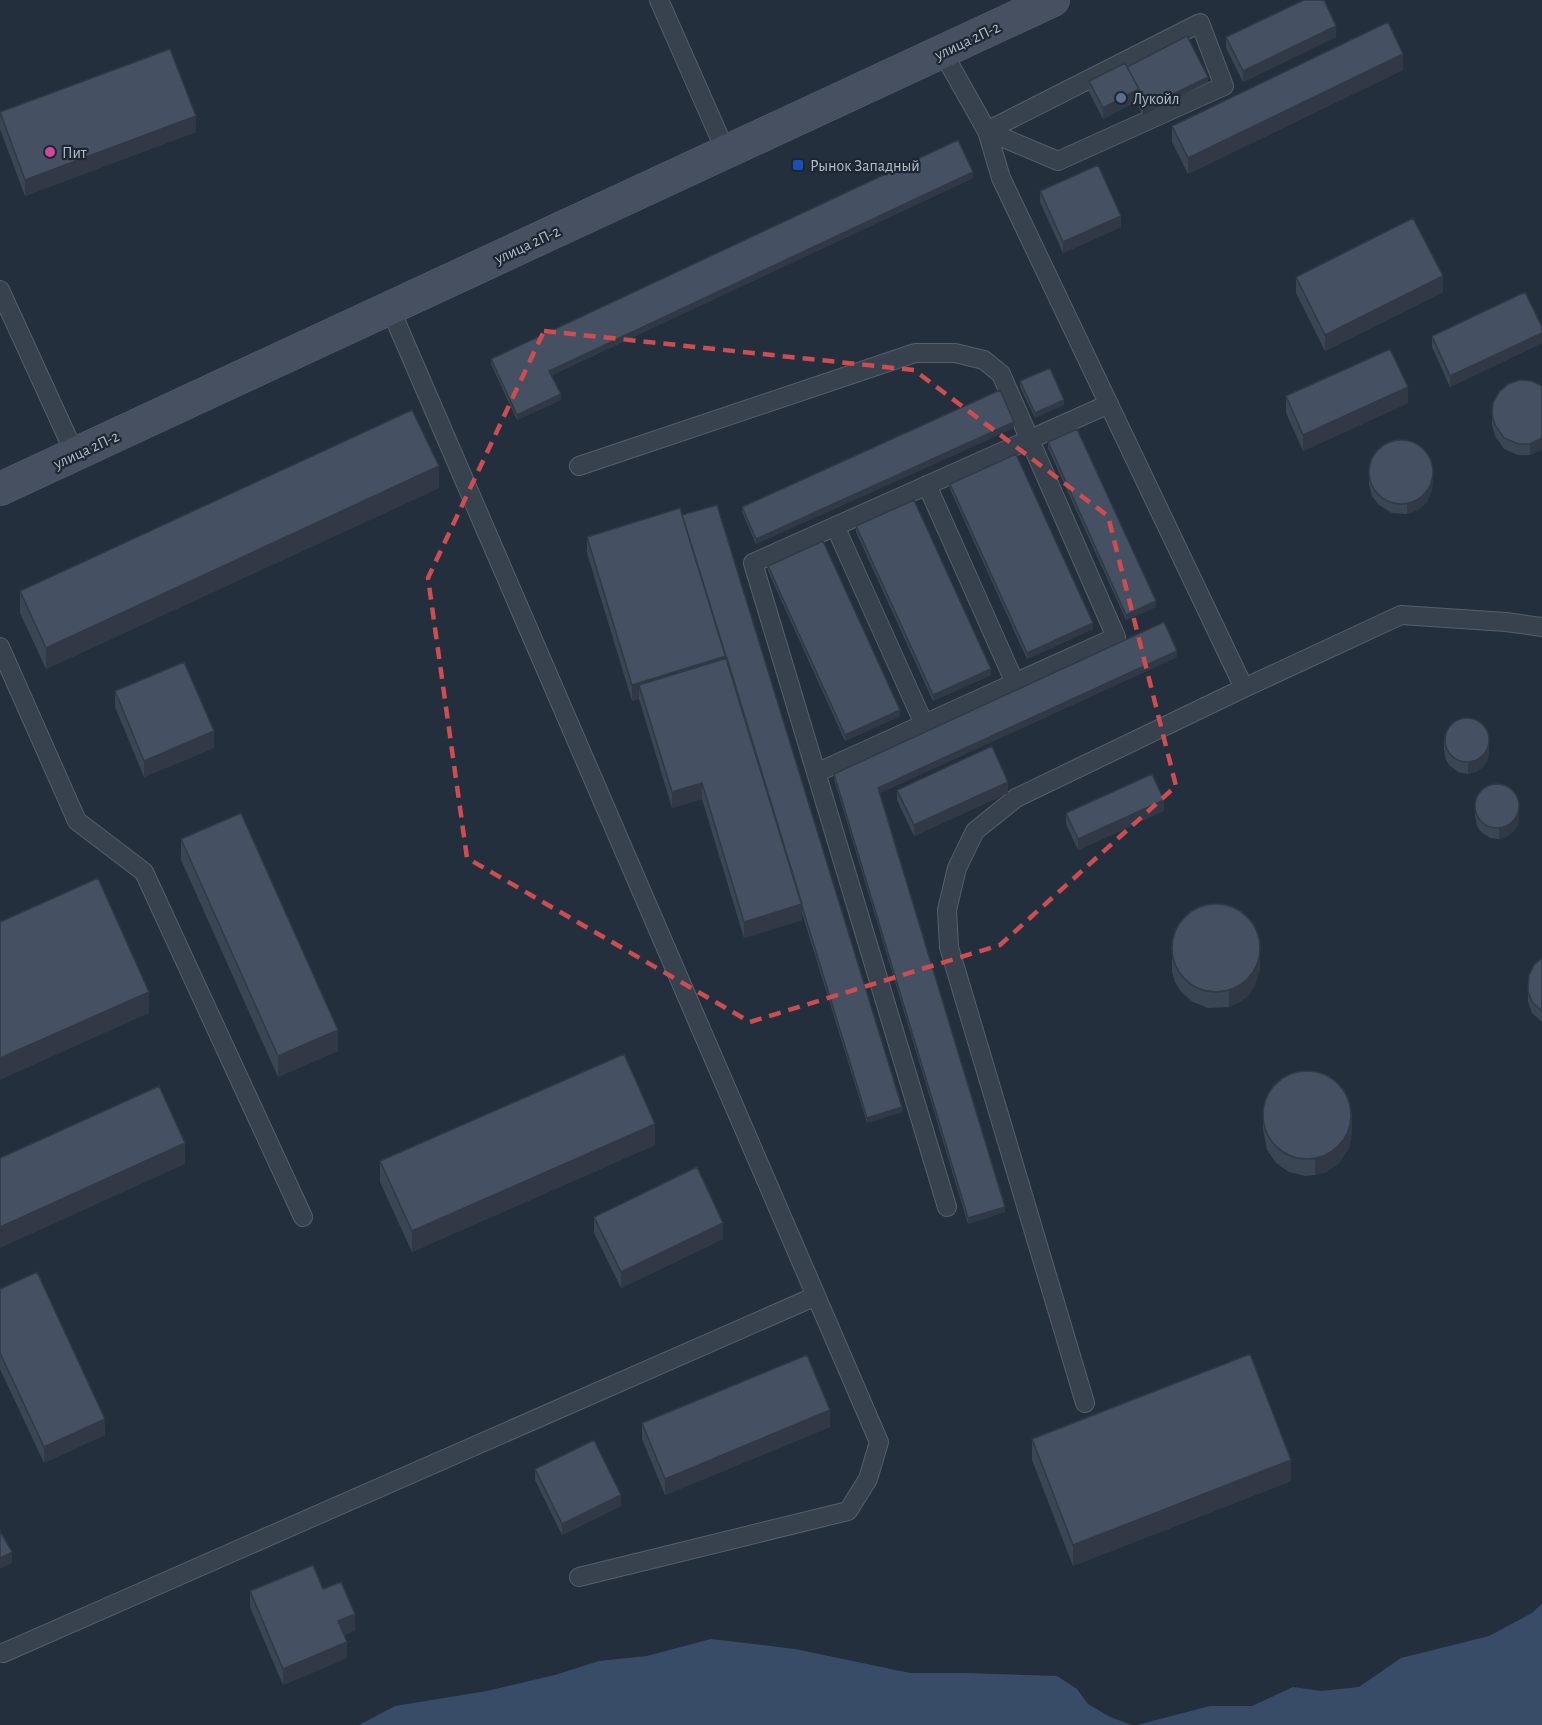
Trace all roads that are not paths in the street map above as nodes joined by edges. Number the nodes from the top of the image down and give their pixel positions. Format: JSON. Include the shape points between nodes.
{"nodes":[{"id":1,"x":659,"y":0,"type":"edge"},
{"id":2,"x":1053,"y":0,"type":"edge"},
{"id":3,"x":942,"y":51,"type":"junction"},
{"id":4,"x":987,"y":131,"type":"junction"},
{"id":5,"x":726,"y":152,"type":"junction"},
{"id":6,"x":0,"y":290,"type":"edge"},
{"id":7,"x":390,"y":308,"type":"junction"},
{"id":8,"x":1108,"y":404,"type":"junction"},
{"id":9,"x":1029,"y":439,"type":"junction"},
{"id":10,"x":75,"y":454,"type":"junction"},
{"id":11,"x":579,"y":466,"type":"dead end"},
{"id":12,"x":927,"y":485,"type":"junction"},
{"id":13,"x":0,"y":489,"type":"edge"},
{"id":14,"x":835,"y":526,"type":"junction"},
{"id":15,"x":1542,"y":627,"type":"edge"},
{"id":16,"x":0,"y":646,"type":"edge"},
{"id":17,"x":1015,"y":683,"type":"junction"},
{"id":18,"x":1244,"y":688,"type":"junction"},
{"id":19,"x":924,"y":724,"type":"junction"},
{"id":20,"x":816,"y":773,"type":"junction"},
{"id":21,"x":947,"y":1207,"type":"dead end"},
{"id":22,"x":303,"y":1217,"type":"dead end"},
{"id":23,"x":816,"y":1296,"type":"junction"},
{"id":24,"x":1085,"y":1403,"type":"dead end"},
{"id":25,"x":579,"y":1577,"type":"dead end"},
{"id":26,"x":3,"y":1653,"type":"dead end"}],
"edges":[{"from":1,"to":5,"type":"lane"},
{"from":2,"to":3,"type":"main road","name":"улица 2П-2"},
{"from":3,"to":4,"type":"lane"},
{"from":3,"to":5,"type":"main road","name":"улица 2П-2"},
{"from":4,"to":4,"type":"lane","via":[[1058,161],[1224,86],[1200,23]]},
{"from":4,"to":8,"type":"lane","via":[[1000,178]]},
{"from":5,"to":7,"type":"main road","name":"улица 2П-2"},
{"from":6,"to":10,"type":"lane"},
{"from":7,"to":10,"type":"main road","name":"улица 2П-2"},
{"from":7,"to":23,"type":"lane"},
{"from":8,"to":9,"type":"lane"},
{"from":8,"to":18,"type":"lane"},
{"from":9,"to":11,"type":"lane","via":[[1001,374],[984,360],[956,353],[915,353]]},
{"from":9,"to":12,"type":"lane"},
{"from":9,"to":17,"type":"lane","via":[[1116,638]]},
{"from":10,"to":13,"type":"main road","name":"улица 2П-2"},
{"from":12,"to":14,"type":"lane"},
{"from":12,"to":17,"type":"lane"},
{"from":14,"to":19,"type":"lane"},
{"from":14,"to":20,"type":"lane","via":[[753,563]]},
{"from":15,"to":18,"type":"lane","via":[[1401,615]]},
{"from":16,"to":22,"type":"lane","via":[[77,821],[144,872]]},
{"from":17,"to":19,"type":"lane"},
{"from":18,"to":24,"type":"lane","via":[[1016,798],[975,831],[957,868],[947,910],[949,947]]},
{"from":19,"to":20,"type":"lane"},
{"from":20,"to":21,"type":"lane"},
{"from":23,"to":25,"type":"lane","via":[[879,1442],[868,1479],[849,1511]]},
{"from":23,"to":26,"type":"lane"}]}
